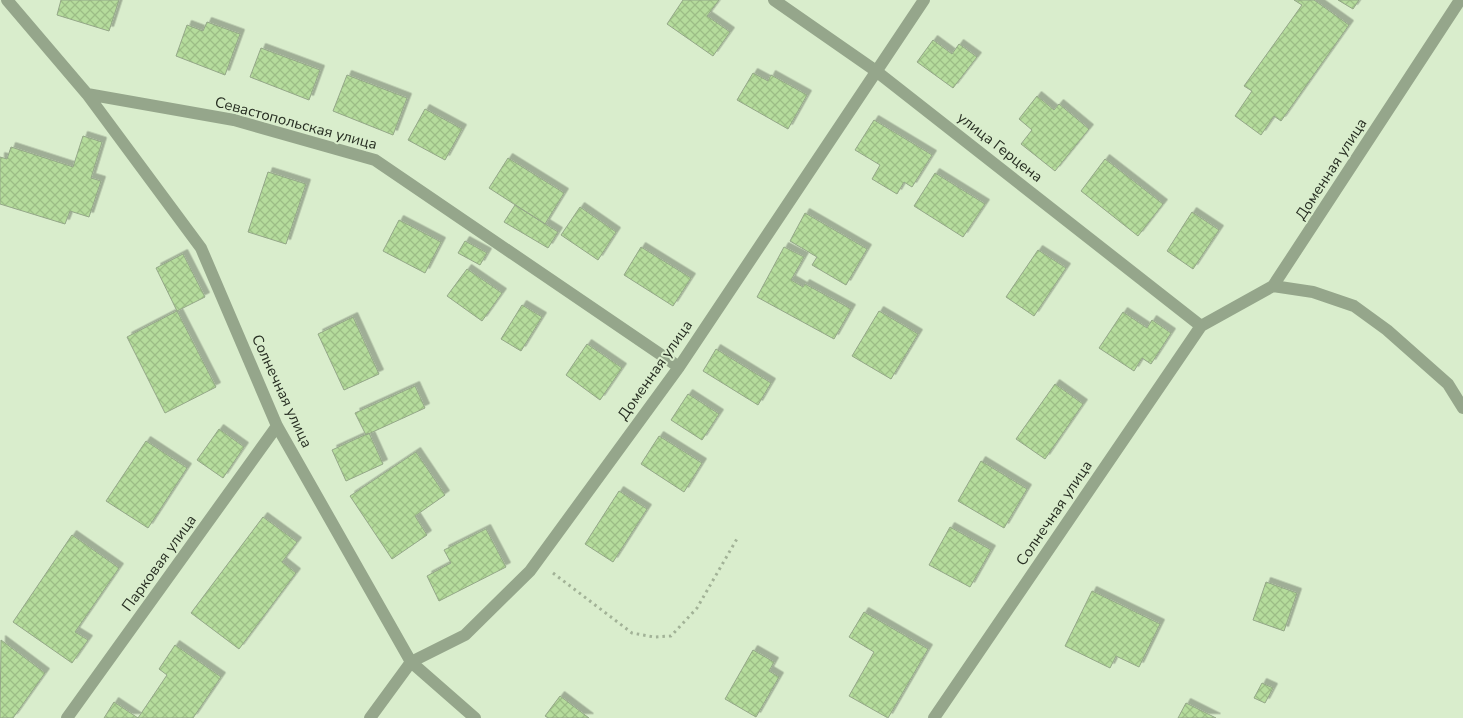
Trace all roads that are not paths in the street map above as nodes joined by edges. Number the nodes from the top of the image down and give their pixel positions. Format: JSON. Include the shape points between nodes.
{"nodes":[{"id":1,"x":7,"y":0,"type":"edge"},
{"id":2,"x":774,"y":0,"type":"edge"},
{"id":3,"x":924,"y":0,"type":"edge"},
{"id":4,"x":1460,"y":0,"type":"edge"},
{"id":5,"x":876,"y":71,"type":"junction"},
{"id":6,"x":87,"y":94,"type":"junction"},
{"id":7,"x":1274,"y":286,"type":"junction"},
{"id":8,"x":1201,"y":326,"type":"junction"},
{"id":9,"x":679,"y":367,"type":"junction"},
{"id":10,"x":1463,"y":408,"type":"edge"},
{"id":11,"x":277,"y":426,"type":"junction"},
{"id":12,"x":411,"y":662,"type":"junction"},
{"id":13,"x":68,"y":718,"type":"edge"},
{"id":14,"x":370,"y":718,"type":"edge"},
{"id":15,"x":475,"y":718,"type":"edge"},
{"id":16,"x":934,"y":718,"type":"edge"}],
"edges":[{"from":1,"to":6,"type":"street"},
{"from":2,"to":5,"type":"street","name":"улица Герцена"},
{"from":3,"to":5,"type":"street","name":"Доменная улица"},
{"from":4,"to":7,"type":"street","name":"Доменная улица"},
{"from":5,"to":8,"type":"street","name":"улица Герцена"},
{"from":5,"to":9,"type":"street","name":"Доменная улица"},
{"from":6,"to":9,"type":"street","name":"Севастопольская улица","via":[[234,120],[375,160]]},
{"from":6,"to":11,"type":"street","name":"Солнечная улица","via":[[201,248]]},
{"from":7,"to":8,"type":"street","name":"Доменная улица"},
{"from":7,"to":10,"type":"street","via":[[1313,292],[1354,306],[1387,330],[1448,384]]},
{"from":8,"to":16,"type":"street","name":"Солнечная улица"},
{"from":9,"to":12,"type":"street","name":"Доменная улица","via":[[530,571],[465,636]]},
{"from":11,"to":12,"type":"street","name":"Солнечная улица"},
{"from":11,"to":13,"type":"street","name":"Парковая улица"},
{"from":12,"to":14,"type":"street","name":"Доменная улица"},
{"from":12,"to":15,"type":"street","name":"Солнечная улица"}]}
